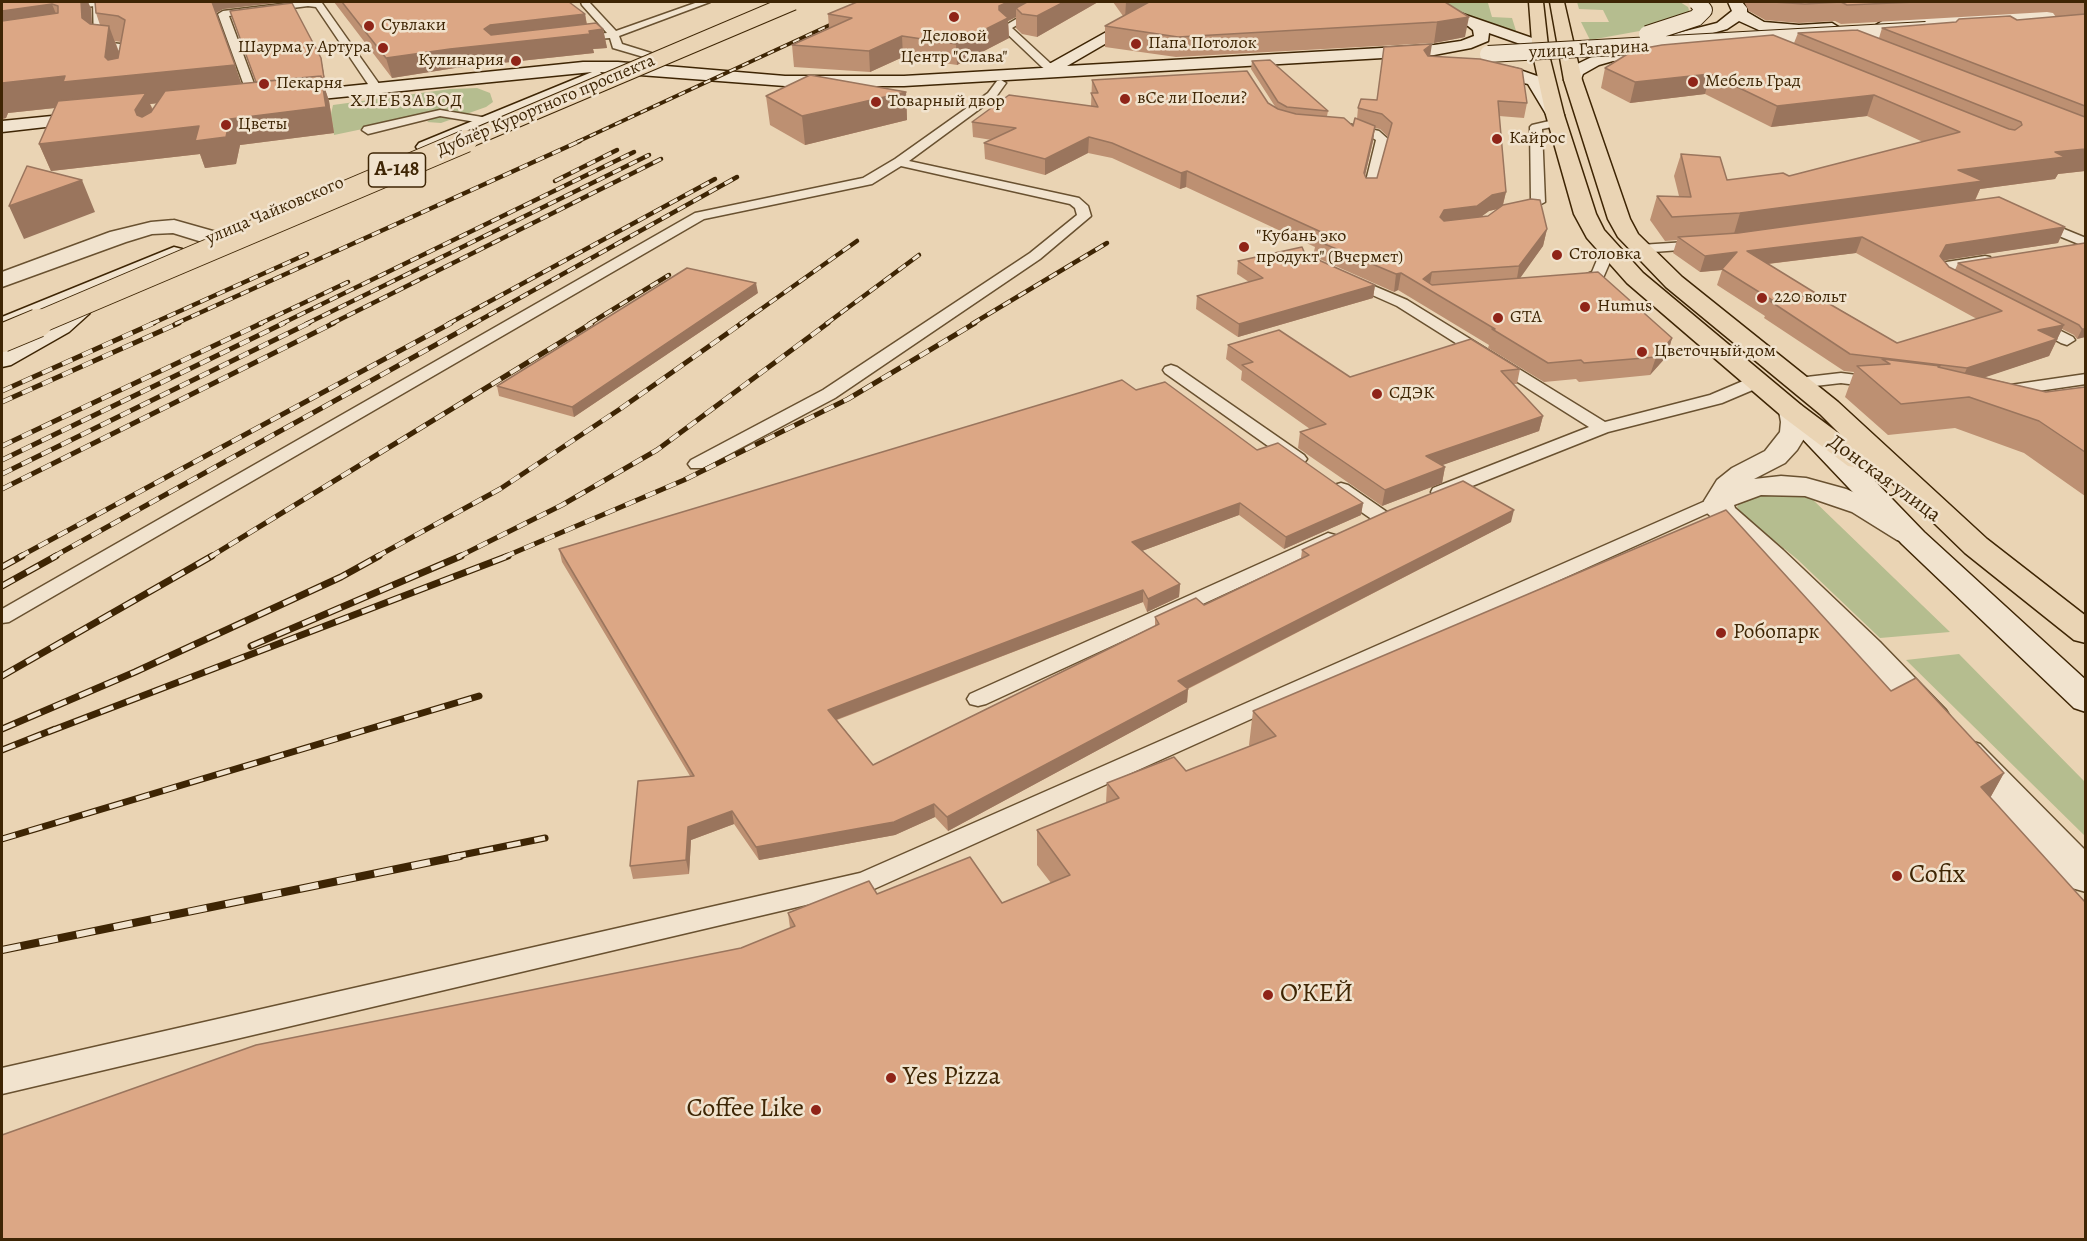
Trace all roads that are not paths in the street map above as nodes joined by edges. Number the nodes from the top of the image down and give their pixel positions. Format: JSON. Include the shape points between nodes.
{"nodes":[{"id":1,"x":96,"y":2,"type":"edge"},
{"id":2,"x":705,"y":2,"type":"edge"},
{"id":3,"x":757,"y":2,"type":"edge"},
{"id":4,"x":777,"y":2,"type":"edge"},
{"id":5,"x":793,"y":2,"type":"edge"},
{"id":6,"x":1051,"y":2,"type":"edge"},
{"id":7,"x":1170,"y":2,"type":"edge"},
{"id":8,"x":1415,"y":2,"type":"edge"},
{"id":9,"x":1536,"y":2,"type":"edge"},
{"id":10,"x":1557,"y":2,"type":"edge"},
{"id":11,"x":1697,"y":2,"type":"edge"},
{"id":12,"x":2068,"y":2,"type":"edge"},
{"id":13,"x":585,"y":3,"type":"edge"},
{"id":14,"x":38,"y":8,"type":"edge"},
{"id":15,"x":1737,"y":8,"type":"edge"},
{"id":16,"x":2085,"y":8,"type":"edge"},
{"id":17,"x":2085,"y":12,"type":"edge"},
{"id":18,"x":1474,"y":23,"type":"junction"},
{"id":19,"x":2085,"y":23,"type":"edge"},
{"id":20,"x":614,"y":35,"type":"junction"},
{"id":21,"x":566,"y":40,"type":"edge"},
{"id":22,"x":1434,"y":50,"type":"junction"},
{"id":23,"x":1488,"y":54,"type":"junction"},
{"id":24,"x":647,"y":55,"type":"junction"},
{"id":25,"x":1541,"y":55,"type":"junction"},
{"id":26,"x":1606,"y":56,"type":"junction"},
{"id":27,"x":1401,"y":63,"type":"junction"},
{"id":28,"x":618,"y":67,"type":"junction"},
{"id":29,"x":1049,"y":70,"type":"junction"},
{"id":30,"x":504,"y":75,"type":"junction"},
{"id":31,"x":590,"y":78,"type":"junction"},
{"id":32,"x":1573,"y":80,"type":"junction"},
{"id":33,"x":439,"y":82,"type":"junction"},
{"id":34,"x":1009,"y":83,"type":"junction"},
{"id":35,"x":123,"y":84,"type":"edge"},
{"id":36,"x":376,"y":88,"type":"junction"},
{"id":37,"x":248,"y":101,"type":"joint"},
{"id":38,"x":113,"y":115,"type":"edge"},
{"id":39,"x":1557,"y":119,"type":"junction"},
{"id":40,"x":491,"y":120,"type":"junction"},
{"id":41,"x":1330,"y":126,"type":"edge"},
{"id":42,"x":2,"y":127,"type":"edge"},
{"id":43,"x":368,"y":130,"type":"dead end"},
{"id":44,"x":402,"y":148,"type":"dead end"},
{"id":45,"x":899,"y":162,"type":"junction"},
{"id":46,"x":1370,"y":189,"type":"edge"},
{"id":47,"x":1503,"y":215,"type":"edge"},
{"id":48,"x":2025,"y":217,"type":"edge"},
{"id":49,"x":216,"y":230,"type":"junction"},
{"id":50,"x":1712,"y":244,"type":"edge"},
{"id":51,"x":2085,"y":244,"type":"edge"},
{"id":52,"x":1609,"y":248,"type":"junction"},
{"id":53,"x":2064,"y":248,"type":"edge"},
{"id":54,"x":1640,"y":249,"type":"junction"},
{"id":55,"x":1998,"y":258,"type":"edge"},
{"id":56,"x":1330,"y":271,"type":"edge"},
{"id":57,"x":2,"y":280,"type":"edge"},
{"id":58,"x":97,"y":285,"type":"junction"},
{"id":59,"x":1558,"y":287,"type":"edge"},
{"id":60,"x":1968,"y":288,"type":"edge"},
{"id":61,"x":2,"y":303,"type":"edge"},
{"id":62,"x":2,"y":313,"type":"edge"},
{"id":63,"x":2017,"y":314,"type":"edge"},
{"id":64,"x":2,"y":325,"type":"edge"},
{"id":65,"x":2,"y":338,"type":"edge"},
{"id":66,"x":2067,"y":340,"type":"dead end"},
{"id":67,"x":2,"y":360,"type":"edge"},
{"id":68,"x":1171,"y":370,"type":"dead end"},
{"id":69,"x":2085,"y":379,"type":"edge"},
{"id":70,"x":1755,"y":380,"type":"junction"},
{"id":71,"x":1798,"y":383,"type":"junction"},
{"id":72,"x":1897,"y":385,"type":"edge"},
{"id":73,"x":1985,"y":394,"type":"edge"},
{"id":74,"x":1792,"y":411,"type":"junction"},
{"id":75,"x":1602,"y":428,"type":"junction"},
{"id":76,"x":697,"y":464,"type":"dead end"},
{"id":77,"x":1424,"y":498,"type":"edge"},
{"id":78,"x":1719,"y":501,"type":"junction"},
{"id":79,"x":1402,"y":507,"type":"edge"},
{"id":80,"x":1380,"y":516,"type":"junction"},
{"id":81,"x":1912,"y":537,"type":"junction"},
{"id":82,"x":1976,"y":546,"type":"junction"},
{"id":83,"x":2,"y":617,"type":"edge"},
{"id":84,"x":2085,"y":633,"type":"edge"},
{"id":85,"x":978,"y":699,"type":"dead end"},
{"id":86,"x":2085,"y":700,"type":"edge"},
{"id":87,"x":2085,"y":877,"type":"edge"},
{"id":88,"x":2,"y":1081,"type":"edge"}],
"edges":[{"from":1,"to":14,"type":"main road"},
{"from":1,"to":35,"type":"lane","via":[[99,43],[128,48]]},
{"from":2,"to":20,"type":"lane"},
{"from":3,"to":44,"type":"main road","name":"Дублёр Курортного проспекта","number":"А-148"},
{"from":4,"to":24,"type":"main road","name":"улица Чайковского"},
{"from":5,"to":65,"type":"main road","name":"Дублёр Курортного проспекта","number":"А-148","bridge":true},
{"from":6,"to":29,"type":"lane","via":[[1006,28]]},
{"from":7,"to":29,"type":"main road"},
{"from":8,"to":18,"type":"main road"},
{"from":9,"to":25,"type":"main road","name":"Донская улица"},
{"from":10,"to":32,"type":"main road"},
{"from":11,"to":23,"type":"main road","bridge":true,"via":[[1704,10],[1701,15],[1659,31],[1609,41]]},
{"from":12,"to":16,"type":"main road"},
{"from":13,"to":20,"type":"lane"},
{"from":15,"to":17,"type":"main road","via":[[1748,21],[1761,26],[1799,30]]},
{"from":15,"to":26,"type":"main road","via":[[1722,26]]},
{"from":18,"to":22,"type":"main road","via":[[1481,28],[1482,38]]},
{"from":18,"to":25,"type":"main road","via":[[1532,44]]},
{"from":19,"to":23,"type":"main road","name":"улица Гагарина","bridge":true},
{"from":19,"to":26,"type":"main road","via":[[1852,44]]},
{"from":20,"to":21,"type":"lane"},
{"from":20,"to":24,"type":"lane","via":[[616,46]]},
{"from":22,"to":27,"type":"main road","via":[[1486,48],[1505,53],[1501,57]]},
{"from":22,"to":29,"type":"main road"},
{"from":23,"to":34,"type":"main road","via":[[1158,70]]},
{"from":24,"to":28,"type":"main road","name":"улица Чайковского"},
{"from":25,"to":39,"type":"main road","name":"Донская улица"},
{"from":26,"to":32,"type":"main road","via":[[1575,72]]},
{"from":27,"to":34,"type":"main road"},
{"from":27,"to":39,"type":"main road","via":[[1511,72],[1534,81]]},
{"from":28,"to":29,"type":"main road","via":[[750,80],[831,82],[904,81]]},
{"from":28,"to":30,"type":"main road"},
{"from":28,"to":31,"type":"main road","name":"улица Чайковского"},
{"from":30,"to":31,"type":"main road"},
{"from":30,"to":33,"type":"main road"},
{"from":31,"to":34,"type":"main road","via":[[768,93]]},
{"from":31,"to":40,"type":"main road","name":"улица Чайковского"},
{"from":32,"to":54,"type":"main road","via":[[1619,219]]},
{"from":33,"to":36,"type":"main road"},
{"from":33,"to":40,"type":"main road","via":[[472,83],[505,95],[505,104]]},
{"from":34,"to":45,"type":"lane"},
{"from":36,"to":37,"type":"main road"},
{"from":36,"to":37,"type":"lane","via":[[318,4],[308,3],[223,14]]},
{"from":38,"to":42,"type":"main road"},
{"from":39,"to":47,"type":"lane","via":[[1536,127],[1538,202]]},
{"from":39,"to":52,"type":"main road","name":"Донская улица","via":[[1585,214]]},
{"from":40,"to":43,"type":"lane","via":[[440,112]]},
{"from":40,"to":49,"type":"main road","name":"улица Чайковского"},
{"from":41,"to":46,"type":"lane","via":[[1354,128],[1382,139]]},
{"from":45,"to":76,"type":"lane","via":[[1074,201],[1081,206],[1084,216],[1035,256],[828,394]]},
{"from":45,"to":83,"type":"lane","via":[[867,181],[700,216]]},
{"from":48,"to":51,"type":"lane"},
{"from":49,"to":57,"type":"main road","via":[[151,228]]},
{"from":49,"to":58,"type":"main road","name":"улица Чайковского"},
{"from":49,"to":62,"type":"main road"},
{"from":50,"to":54,"type":"lane"},
{"from":51,"to":53,"type":"lane"},
{"from":52,"to":59,"type":"lane","via":[[1598,275]]},
{"from":52,"to":70,"type":"main road","name":"Донская улица","via":[[1635,278]]},
{"from":54,"to":71,"type":"main road","via":[[1674,282]]},
{"from":55,"to":60,"type":"lane","via":[[1945,266],[1942,271],[1948,278]]},
{"from":56,"to":75,"type":"lane","via":[[1402,303]]},
{"from":58,"to":61,"type":"main road"},
{"from":58,"to":64,"type":"main road"},
{"from":58,"to":67,"type":"main road","via":[[86,294],[81,309],[60,327]]},
{"from":63,"to":66,"type":"lane"},
{"from":68,"to":80,"type":"lane"},
{"from":69,"to":73,"type":"lane"},
{"from":70,"to":74,"type":"main road","name":"Донская улица"},
{"from":70,"to":75,"type":"lane","via":[[1716,399]]},
{"from":71,"to":72,"type":"lane","via":[[1841,378]]},
{"from":71,"to":82,"type":"main road"},
{"from":74,"to":78,"type":"main road","via":[[1794,432],[1787,444],[1775,457],[1727,486]]},
{"from":74,"to":81,"type":"main road","name":"Донская улица"},
{"from":74,"to":82,"type":"main road","name":"Донская улица"},
{"from":75,"to":77,"type":"lane"},
{"from":78,"to":81,"type":"main road","via":[[1757,487],[1806,487],[1862,506]]},
{"from":78,"to":87,"type":"main road","via":[[1720,511],[1868,650]]},
{"from":78,"to":88,"type":"lane","via":[[865,882]]},
{"from":79,"to":80,"type":"lane"},
{"from":80,"to":85,"type":"lane"},
{"from":81,"to":86,"type":"main road"},
{"from":82,"to":84,"type":"main road"}]}
